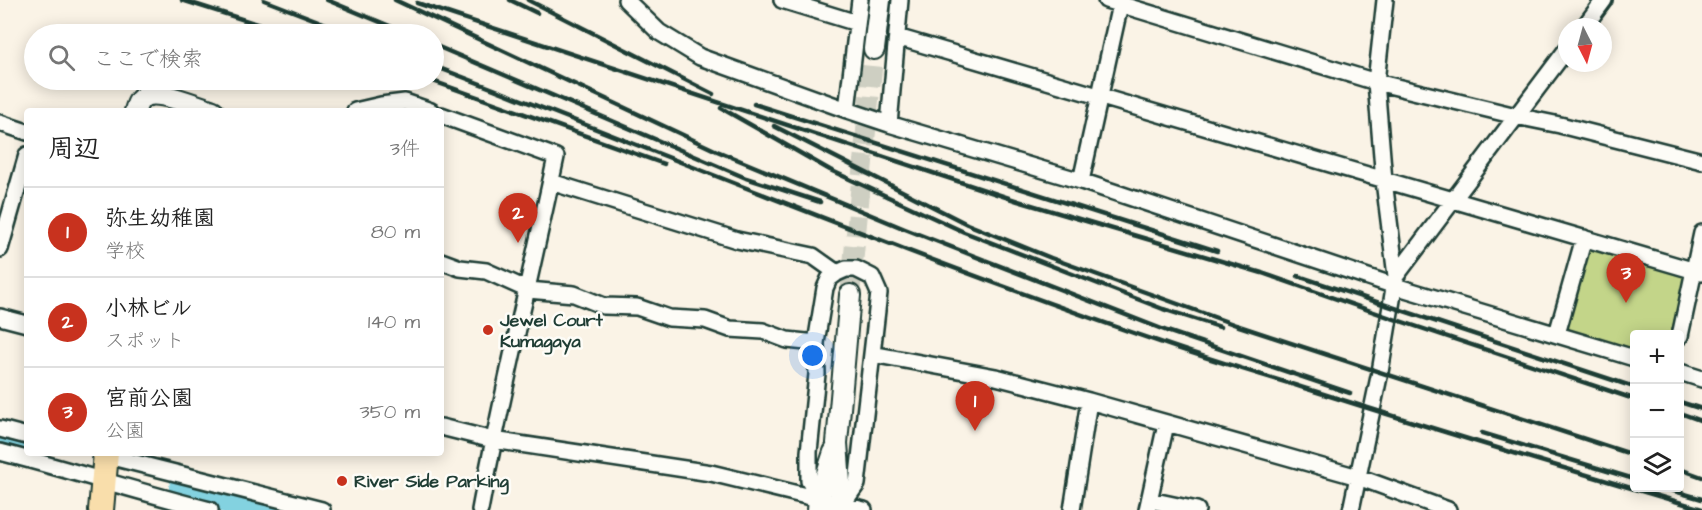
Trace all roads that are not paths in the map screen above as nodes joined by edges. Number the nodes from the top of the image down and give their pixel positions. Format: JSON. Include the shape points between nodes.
{"nodes":[{"id":1,"x":626,"y":0,"type":"edge"},
{"id":2,"x":782,"y":0,"type":"edge"},
{"id":3,"x":860,"y":0,"type":"edge"},
{"id":4,"x":880,"y":0,"type":"edge"},
{"id":5,"x":900,"y":0,"type":"edge"},
{"id":6,"x":1385,"y":0,"type":"edge"},
{"id":7,"x":1604,"y":0,"type":"edge"},
{"id":8,"x":1116,"y":1,"type":"edge"},
{"id":9,"x":1591,"y":18,"type":"edge"},
{"id":10,"x":857,"y":23,"type":"junction"},
{"id":11,"x":897,"y":37,"type":"junction"},
{"id":12,"x":874,"y":49,"type":"tunnel mouth"},
{"id":13,"x":1558,"y":61,"type":"edge"},
{"id":14,"x":1376,"y":82,"type":"junction"},
{"id":15,"x":1100,"y":96,"type":"junction"},
{"id":16,"x":136,"y":108,"type":"edge"},
{"id":17,"x":202,"y":108,"type":"edge"},
{"id":18,"x":380,"y":108,"type":"edge"},
{"id":19,"x":422,"y":108,"type":"edge"},
{"id":20,"x":847,"y":110,"type":"junction"},
{"id":21,"x":444,"y":116,"type":"edge"},
{"id":22,"x":1516,"y":116,"type":"junction"},
{"id":23,"x":0,"y":123,"type":"edge"},
{"id":24,"x":889,"y":124,"type":"junction"},
{"id":25,"x":24,"y":131,"type":"edge"},
{"id":26,"x":1702,"y":161,"type":"edge"},
{"id":27,"x":24,"y":165,"type":"edge"},
{"id":28,"x":1081,"y":181,"type":"junction"},
{"id":29,"x":1384,"y":181,"type":"junction"},
{"id":30,"x":551,"y":182,"type":"junction"},
{"id":31,"x":1454,"y":200,"type":"junction"},
{"id":32,"x":1702,"y":233,"type":"edge"},
{"id":33,"x":1584,"y":238,"type":"junction"},
{"id":34,"x":0,"y":249,"type":"edge"},
{"id":35,"x":444,"y":262,"type":"edge"},
{"id":36,"x":1698,"y":272,"type":"edge"},
{"id":37,"x":837,"y":273,"type":"junction"},
{"id":38,"x":1396,"y":281,"type":"junction"},
{"id":39,"x":528,"y":290,"type":"junction"},
{"id":40,"x":850,"y":295,"type":"tunnel mouth"},
{"id":41,"x":0,"y":317,"type":"edge"},
{"id":42,"x":24,"y":323,"type":"edge"},
{"id":43,"x":1682,"y":330,"type":"edge"},
{"id":44,"x":1557,"y":334,"type":"junction"},
{"id":45,"x":816,"y":342,"type":"junction"},
{"id":46,"x":872,"y":354,"type":"junction"},
{"id":47,"x":1630,"y":356,"type":"edge"},
{"id":48,"x":1684,"y":373,"type":"edge"},
{"id":49,"x":1702,"y":380,"type":"edge"},
{"id":50,"x":1089,"y":401,"type":"junction"},
{"id":51,"x":1166,"y":424,"type":"junction"},
{"id":52,"x":444,"y":428,"type":"edge"},
{"id":53,"x":0,"y":429,"type":"edge"},
{"id":54,"x":24,"y":435,"type":"edge"},
{"id":55,"x":493,"y":440,"type":"junction"},
{"id":56,"x":837,"y":443,"type":"junction"},
{"id":57,"x":0,"y":452,"type":"edge"},
{"id":58,"x":102,"y":456,"type":"edge"},
{"id":59,"x":110,"y":456,"type":"edge"},
{"id":60,"x":1358,"y":477,"type":"junction"},
{"id":61,"x":104,"y":480,"type":"junction"},
{"id":62,"x":819,"y":504,"type":"edge"},
{"id":63,"x":1149,"y":505,"type":"edge"},
{"id":64,"x":842,"y":507,"type":"edge"},
{"id":65,"x":100,"y":510,"type":"edge"},
{"id":66,"x":210,"y":510,"type":"edge"},
{"id":67,"x":322,"y":510,"type":"edge"},
{"id":68,"x":480,"y":510,"type":"edge"},
{"id":69,"x":864,"y":510,"type":"edge"},
{"id":70,"x":1072,"y":510,"type":"edge"},
{"id":71,"x":1197,"y":510,"type":"edge"},
{"id":72,"x":1352,"y":510,"type":"edge"},
{"id":73,"x":1448,"y":510,"type":"edge"}],
"edges":[{"from":1,"to":20,"type":"street","via":[[659,32],[700,57]]},
{"from":2,"to":10,"type":"street"},
{"from":3,"to":10,"type":"street"},
{"from":4,"to":12,"type":"street"},
{"from":5,"to":11,"type":"street"},
{"from":6,"to":14,"type":"street"},
{"from":7,"to":9,"type":"street"},
{"from":8,"to":14,"type":"street"},
{"from":8,"to":15,"type":"street"},
{"from":10,"to":20,"type":"street"},
{"from":11,"to":15,"type":"street"},
{"from":11,"to":24,"type":"street"},
{"from":13,"to":22,"type":"street"},
{"from":14,"to":22,"type":"street"},
{"from":14,"to":29,"type":"street"},
{"from":15,"to":28,"type":"street"},
{"from":15,"to":29,"type":"street"},
{"from":16,"to":17,"type":"street","via":[[142,97],[153,94]]},
{"from":18,"to":19,"type":"street","via":[[405,102]]},
{"from":20,"to":24,"type":"street"},
{"from":21,"to":30,"type":"street","via":[[556,157]]},
{"from":22,"to":26,"type":"street"},
{"from":22,"to":31,"type":"street"},
{"from":23,"to":25,"type":"street"},
{"from":24,"to":28,"type":"street"},
{"from":27,"to":34,"type":"street"},
{"from":28,"to":38,"type":"street"},
{"from":29,"to":31,"type":"street"},
{"from":29,"to":38,"type":"street"},
{"from":30,"to":37,"type":"street","via":[[737,240],[813,256]]},
{"from":30,"to":39,"type":"street"},
{"from":31,"to":33,"type":"street"},
{"from":31,"to":38,"type":"street"},
{"from":32,"to":36,"type":"street"},
{"from":33,"to":36,"type":"street"},
{"from":33,"to":44,"type":"street"},
{"from":35,"to":39,"type":"street","via":[[486,271]]},
{"from":36,"to":43,"type":"street"},
{"from":37,"to":45,"type":"street","via":[[825,288]]},
{"from":37,"to":46,"type":"street","via":[[856,269],[877,284]]},
{"from":38,"to":44,"type":"street"},
{"from":38,"to":60,"type":"street"},
{"from":39,"to":45,"type":"street","via":[[574,294],[604,306],[637,307],[669,318],[705,320],[730,329]]},
{"from":39,"to":55,"type":"street"},
{"from":40,"to":56,"type":"street"},
{"from":41,"to":42,"type":"street"},
{"from":44,"to":47,"type":"street"},
{"from":45,"to":62,"type":"street","via":[[809,481]]},
{"from":46,"to":50,"type":"street","via":[[996,377]]},
{"from":46,"to":64,"type":"street","via":[[857,484]]},
{"from":48,"to":49,"type":"street"},
{"from":50,"to":51,"type":"street"},
{"from":50,"to":70,"type":"street"},
{"from":51,"to":60,"type":"street"},
{"from":51,"to":63,"type":"street"},
{"from":52,"to":55,"type":"street"},
{"from":53,"to":54,"type":"street"},
{"from":55,"to":62,"type":"street","via":[[711,473]]},
{"from":55,"to":68,"type":"street"},
{"from":56,"to":62,"type":"street"},
{"from":56,"to":64,"type":"street"},
{"from":57,"to":61,"type":"street"},
{"from":58,"to":61,"type":"main road"},
{"from":59,"to":67,"type":"street"},
{"from":60,"to":72,"type":"street"},
{"from":60,"to":73,"type":"street"},
{"from":61,"to":65,"type":"main road"},
{"from":61,"to":66,"type":"street"},
{"from":62,"to":64,"type":"street"},
{"from":63,"to":71,"type":"street"},
{"from":64,"to":69,"type":"street"}]}
